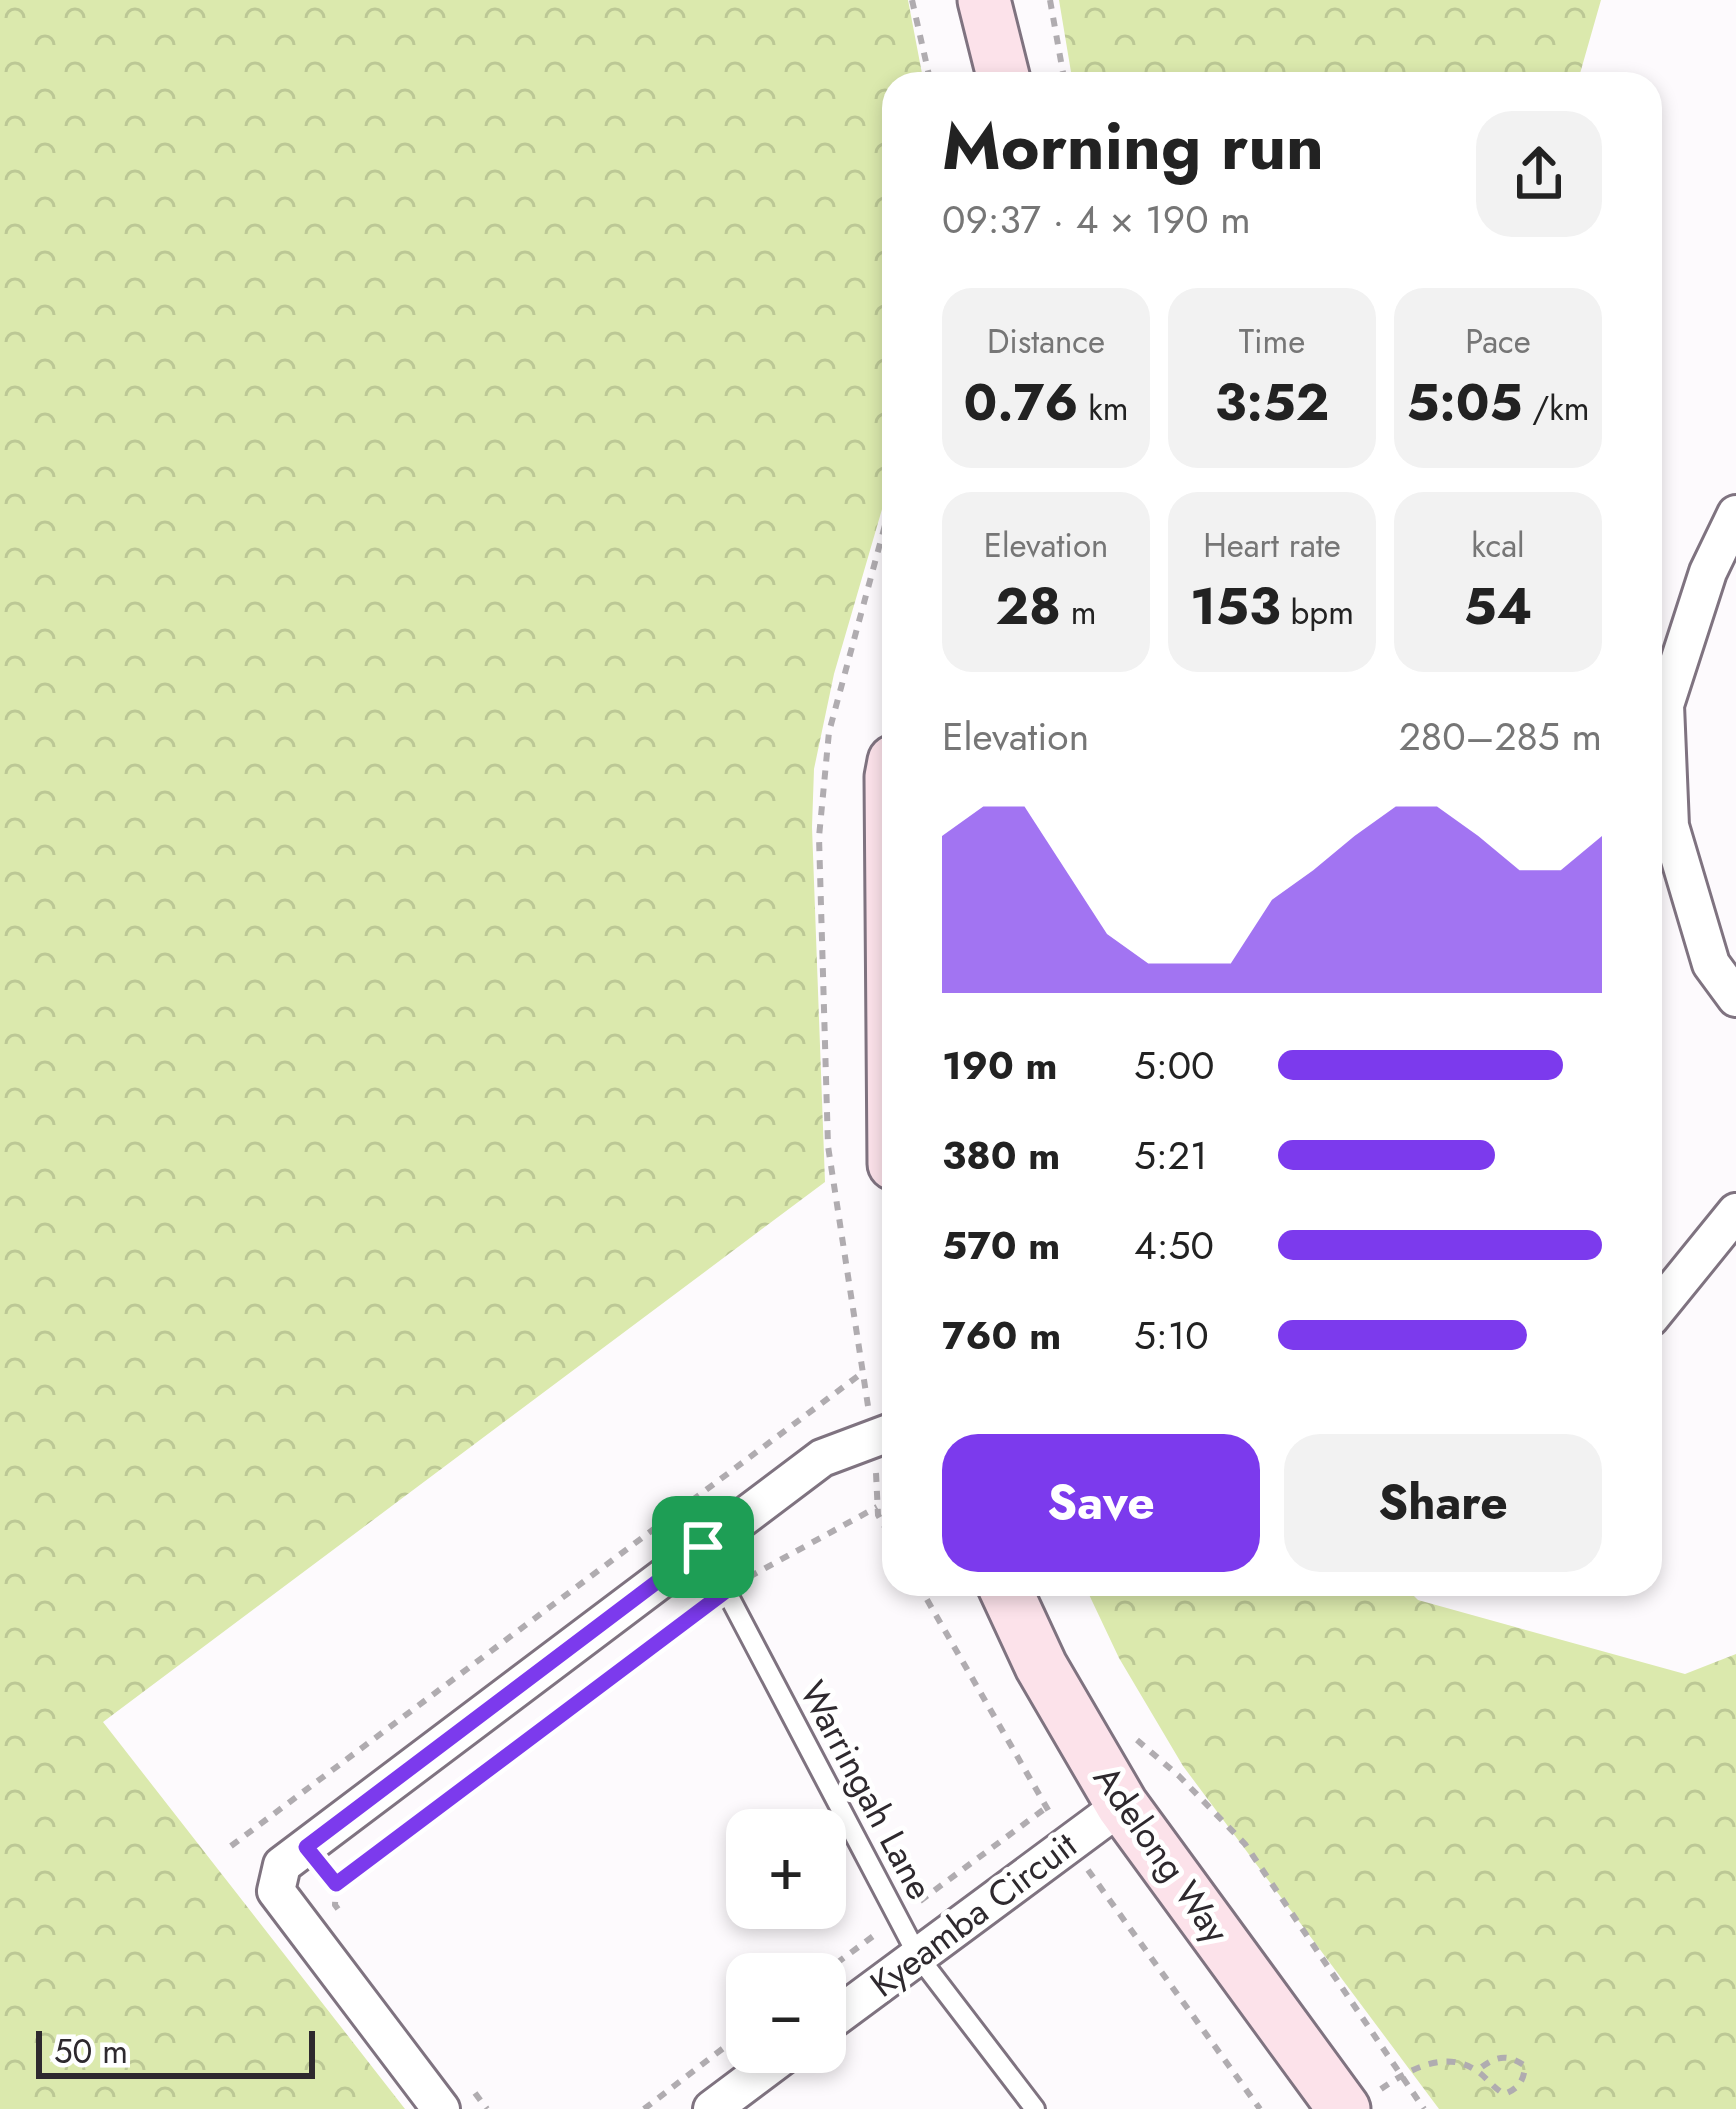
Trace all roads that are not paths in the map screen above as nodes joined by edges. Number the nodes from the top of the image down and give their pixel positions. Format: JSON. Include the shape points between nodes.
{"nodes":[{"id":1,"x":985,"y":0,"type":"edge"},
{"id":2,"x":1002,"y":72,"type":"edge"},
{"id":3,"x":1736,"y":514,"type":"edge"},
{"id":4,"x":1736,"y":998,"type":"edge"},
{"id":5,"x":1736,"y":1212,"type":"edge"},
{"id":6,"x":1662,"y":1303,"type":"edge"},
{"id":7,"x":882,"y":1436,"type":"edge"},
{"id":8,"x":703,"y":1547,"type":"junction"},
{"id":9,"x":1009,"y":1596,"type":"edge"},
{"id":10,"x":1122,"y":1805,"type":"junction"},
{"id":11,"x":917,"y":1956,"type":"junction"},
{"id":12,"x":846,"y":2009,"type":"edge"},
{"id":13,"x":760,"y":2073,"type":"edge"},
{"id":14,"x":441,"y":2109,"type":"edge"},
{"id":15,"x":712,"y":2109,"type":"edge"},
{"id":16,"x":1035,"y":2109,"type":"edge"},
{"id":17,"x":1344,"y":2109,"type":"edge"}],
"edges":[{"from":1,"to":2,"type":"street"},
{"from":3,"to":4,"type":"street","via":[[1708,572],[1665,705],[1670,826],[1712,964]]},
{"from":5,"to":6,"type":"street"},
{"from":7,"to":8,"type":"street","via":[[822,1458]]},
{"from":8,"to":11,"type":"lane","name":"Warringah Lane"},
{"from":8,"to":14,"type":"street","via":[[282,1865],[276,1891]]},
{"from":9,"to":10,"type":"street","name":"Adelong Way"},
{"from":10,"to":11,"type":"street","name":"Kyeamba Circuit"},
{"from":10,"to":17,"type":"street","name":"Adelong Way"},
{"from":11,"to":12,"type":"street","name":"Kyeamba Circuit"},
{"from":11,"to":16,"type":"lane","name":"Warringah Lane"},
{"from":13,"to":15,"type":"street"}]}
